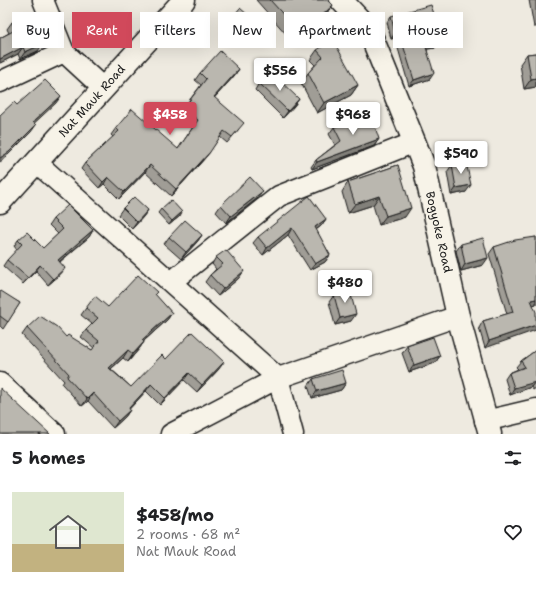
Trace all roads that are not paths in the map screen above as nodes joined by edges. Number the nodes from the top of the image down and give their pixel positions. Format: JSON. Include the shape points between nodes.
{"nodes":[{"id":1,"x":43,"y":0,"type":"edge"},
{"id":2,"x":184,"y":0,"type":"edge"},
{"id":3,"x":341,"y":0,"type":"edge"},
{"id":4,"x":64,"y":52,"type":"junction"},
{"id":5,"x":0,"y":82,"type":"edge"},
{"id":6,"x":103,"y":88,"type":"junction"},
{"id":7,"x":415,"y":142,"type":"junction"},
{"id":8,"x":36,"y":162,"type":"junction"},
{"id":9,"x":0,"y":202,"type":"edge"},
{"id":10,"x":171,"y":282,"type":"junction"},
{"id":11,"x":458,"y":316,"type":"junction"},
{"id":12,"x":278,"y":378,"type":"junction"},
{"id":13,"x":0,"y":383,"type":"edge"},
{"id":14,"x":536,"y":409,"type":"edge"},
{"id":15,"x":487,"y":427,"type":"edge"},
{"id":16,"x":54,"y":434,"type":"edge"},
{"id":17,"x":171,"y":434,"type":"edge"},
{"id":18,"x":293,"y":434,"type":"edge"}],
"edges":[{"from":1,"to":4,"type":"street"},
{"from":2,"to":6,"type":"main road","name":"Nat Mauk Road"},
{"from":3,"to":7,"type":"main road","name":"Bogyoke Road","via":[[369,30]]},
{"from":4,"to":5,"type":"street"},
{"from":4,"to":6,"type":"street"},
{"from":6,"to":8,"type":"main road","name":"Nat Mauk Road"},
{"from":7,"to":10,"type":"street","via":[[279,196]]},
{"from":7,"to":11,"type":"main road","name":"Bogyoke Road","via":[[424,166]]},
{"from":8,"to":9,"type":"main road","name":"Nat Mauk Road"},
{"from":8,"to":10,"type":"street"},
{"from":10,"to":12,"type":"street"},
{"from":11,"to":12,"type":"street"},
{"from":11,"to":15,"type":"main road","name":"Bogyoke Road"},
{"from":12,"to":17,"type":"street"},
{"from":12,"to":18,"type":"street"},
{"from":13,"to":16,"type":"street"},
{"from":14,"to":15,"type":"street"}]}
